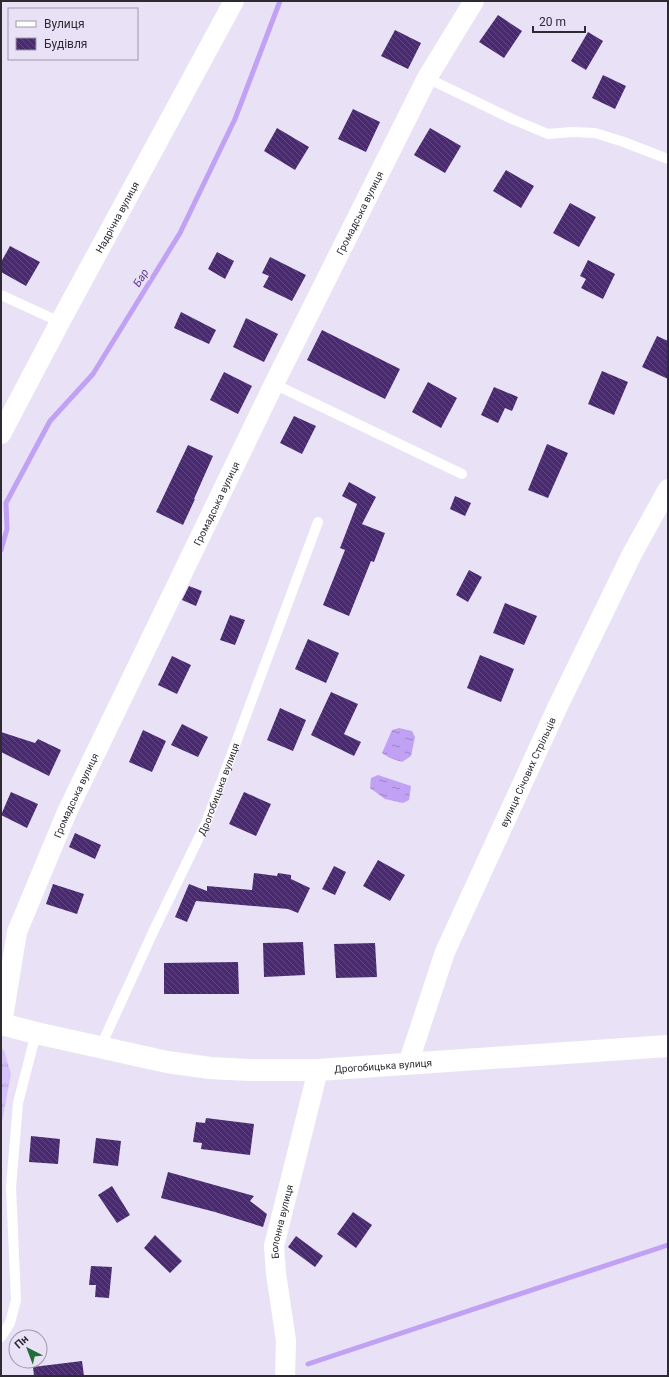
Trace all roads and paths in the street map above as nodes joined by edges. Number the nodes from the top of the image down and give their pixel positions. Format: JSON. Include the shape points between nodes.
{"nodes":[{"id":1,"x":234,"y":1,"type":"edge"},
{"id":2,"x":474,"y":1,"type":"edge"},
{"id":3,"x":427,"y":78,"type":"junction"},
{"id":4,"x":668,"y":159,"type":"edge"},
{"id":5,"x":1,"y":295,"type":"edge"},
{"id":6,"x":60,"y":322,"type":"junction"},
{"id":7,"x":274,"y":384,"type":"junction"},
{"id":8,"x":1,"y":434,"type":"edge"},
{"id":9,"x":462,"y":474,"type":"dead end"},
{"id":10,"x":668,"y":490,"type":"edge"},
{"id":11,"x":318,"y":522,"type":"dead end"},
{"id":12,"x":2,"y":1024,"type":"edge"},
{"id":13,"x":36,"y":1033,"type":"junction"},
{"id":14,"x":668,"y":1046,"type":"edge"},
{"id":15,"x":100,"y":1048,"type":"junction"},
{"id":16,"x":408,"y":1064,"type":"junction"},
{"id":17,"x":318,"y":1070,"type":"junction"},
{"id":18,"x":1,"y":1337,"type":"edge"},
{"id":19,"x":285,"y":1376,"type":"edge"}],
"edges":[{"from":1,"to":6,"type":"street","name":"Надрічна вулиця"},
{"from":2,"to":3,"type":"street","name":"Громадська вулиця"},
{"from":3,"to":4,"type":"lane","via":[[548,134],[595,133]]},
{"from":3,"to":7,"type":"street","name":"Громадська вулиця"},
{"from":5,"to":6,"type":"lane"},
{"from":6,"to":8,"type":"street","name":"Надрічна вулиця"},
{"from":7,"to":9,"type":"lane"},
{"from":7,"to":12,"type":"street","name":"Громадська вулиця","via":[[67,812],[17,932]]},
{"from":10,"to":16,"type":"street","name":"вулиця Січових Стрільців","via":[[632,554],[561,699],[445,952]]},
{"from":11,"to":15,"type":"lane","name":"Дрогобицька вулиця","via":[[206,823]]},
{"from":12,"to":13,"type":"main road","name":"Дрогобицька вулиця"},
{"from":13,"to":15,"type":"main road","name":"Дрогобицька вулиця"},
{"from":13,"to":18,"type":"lane","via":[[18,1103],[11,1187],[16,1300],[10,1323]]},
{"from":14,"to":16,"type":"main road","name":"Дрогобицька вулиця"},
{"from":15,"to":17,"type":"main road","name":"Дрогобицька вулиця","via":[[210,1068]]},
{"from":16,"to":17,"type":"main road","name":"Дрогобицька вулиця"},
{"from":17,"to":19,"type":"street","name":"Болонна вулиця","via":[[274,1246],[286,1341]]}]}
